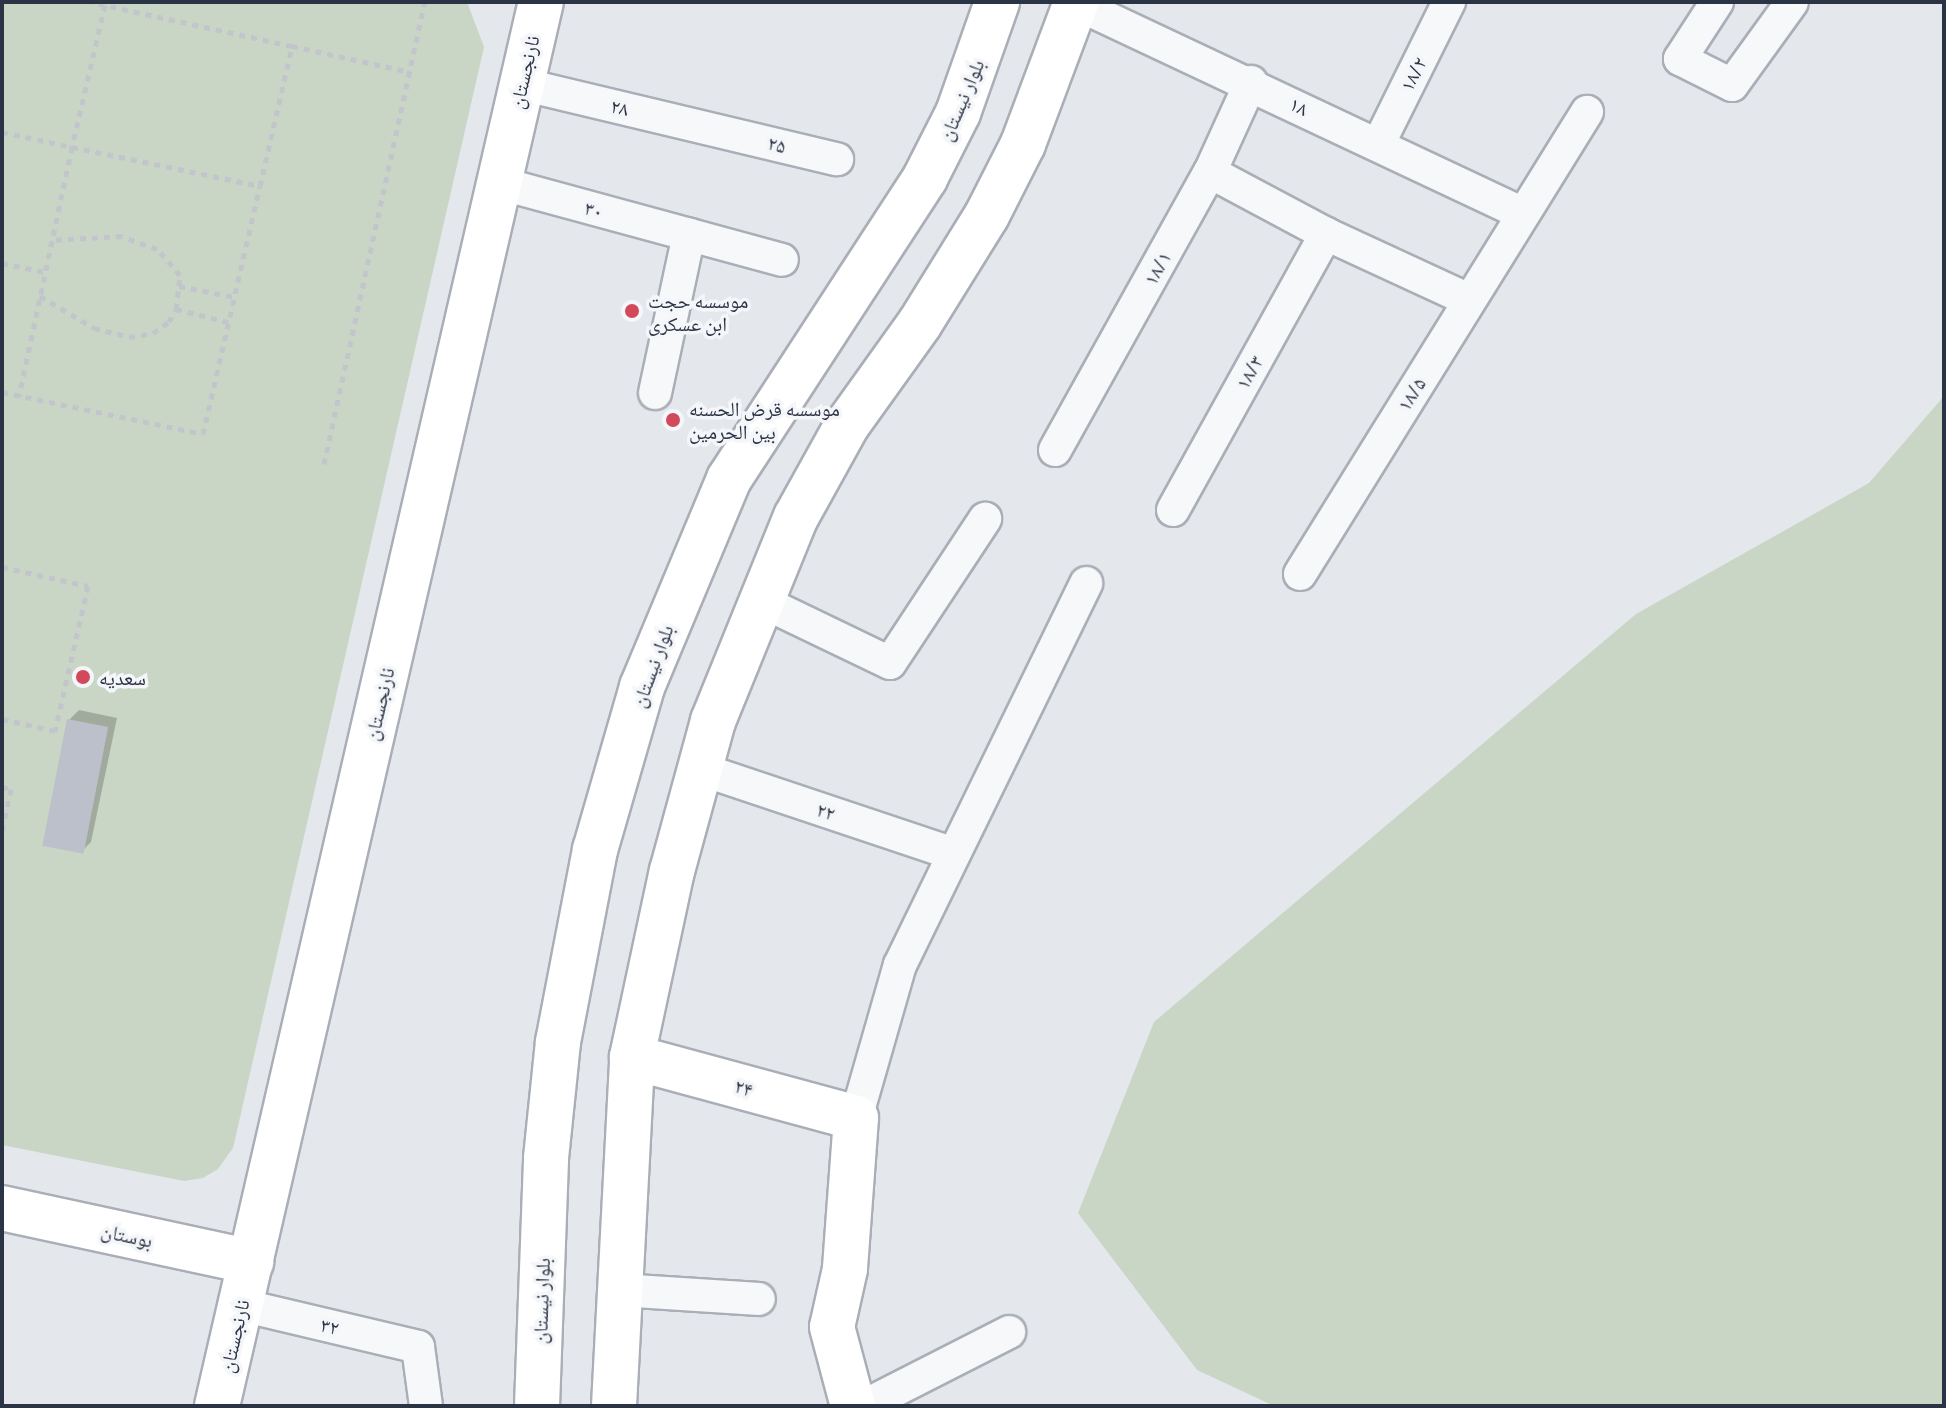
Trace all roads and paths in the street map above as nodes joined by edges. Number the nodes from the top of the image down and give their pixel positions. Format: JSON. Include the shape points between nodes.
{"nodes":[{"id":1,"x":91,"y":2,"type":"edge"},
{"id":2,"x":425,"y":2,"type":"edge"},
{"id":3,"x":541,"y":2,"type":"edge"},
{"id":4,"x":997,"y":2,"type":"edge"},
{"id":5,"x":1076,"y":2,"type":"edge"},
{"id":6,"x":1449,"y":2,"type":"edge"},
{"id":7,"x":1717,"y":2,"type":"edge"},
{"id":8,"x":1792,"y":2,"type":"edge"},
{"id":9,"x":105,"y":5,"type":"junction"},
{"id":10,"x":292,"y":46,"type":"junction"},
{"id":11,"x":410,"y":72,"type":"junction"},
{"id":12,"x":1251,"y":82,"type":"junction"},
{"id":13,"x":521,"y":84,"type":"junction"},
{"id":14,"x":1587,"y":112,"type":"dead end"},
{"id":15,"x":718,"y":130,"type":"joint"},
{"id":16,"x":2,"y":132,"type":"edge"},
{"id":17,"x":1378,"y":145,"type":"junction"},
{"id":18,"x":72,"y":147,"type":"junction"},
{"id":19,"x":837,"y":159,"type":"dead end"},
{"id":20,"x":1210,"y":172,"type":"junction"},
{"id":21,"x":499,"y":183,"type":"junction"},
{"id":22,"x":260,"y":186,"type":"junction"},
{"id":23,"x":1520,"y":212,"type":"junction"},
{"id":24,"x":1326,"y":234,"type":"junction"},
{"id":25,"x":689,"y":235,"type":"junction"},
{"id":26,"x":52,"y":240,"type":"junction"},
{"id":27,"x":782,"y":260,"type":"dead end"},
{"id":28,"x":2,"y":263,"type":"edge"},
{"id":29,"x":45,"y":272,"type":"junction"},
{"id":30,"x":179,"y":286,"type":"junction"},
{"id":31,"x":40,"y":296,"type":"junction"},
{"id":32,"x":235,"y":297,"type":"junction"},
{"id":33,"x":1469,"y":300,"type":"junction"},
{"id":34,"x":176,"y":309,"type":"junction"},
{"id":35,"x":228,"y":322,"type":"junction"},
{"id":36,"x":2,"y":392,"type":"edge"},
{"id":37,"x":655,"y":393,"type":"dead end"},
{"id":38,"x":19,"y":396,"type":"junction"},
{"id":39,"x":1055,"y":450,"type":"dead end"},
{"id":40,"x":324,"y":464,"type":"dead end"},
{"id":41,"x":1173,"y":510,"type":"dead end"},
{"id":42,"x":985,"y":519,"type":"dead end"},
{"id":43,"x":2,"y":567,"type":"edge"},
{"id":44,"x":1300,"y":574,"type":"dead end"},
{"id":45,"x":1086,"y":583,"type":"dead end"},
{"id":46,"x":759,"y":600,"type":"junction"},
{"id":47,"x":2,"y":719,"type":"edge"},
{"id":48,"x":700,"y":769,"type":"junction"},
{"id":49,"x":2,"y":787,"type":"edge"},
{"id":50,"x":2,"y":831,"type":"edge"},
{"id":51,"x":951,"y":853,"type":"junction"},
{"id":52,"x":632,"y":1057,"type":"junction"},
{"id":53,"x":856,"y":1118,"type":"junction"},
{"id":54,"x":2,"y":1208,"type":"edge"},
{"id":55,"x":251,"y":1262,"type":"junction"},
{"id":56,"x":620,"y":1290,"type":"junction"},
{"id":57,"x":759,"y":1299,"type":"dead end"},
{"id":58,"x":241,"y":1305,"type":"junction"},
{"id":59,"x":1009,"y":1332,"type":"dead end"},
{"id":60,"x":217,"y":1406,"type":"edge"},
{"id":61,"x":426,"y":1406,"type":"edge"},
{"id":62,"x":537,"y":1406,"type":"edge"},
{"id":63,"x":614,"y":1406,"type":"edge"},
{"id":64,"x":853,"y":1406,"type":"edge"},
{"id":65,"x":864,"y":1406,"type":"edge"}],
"edges":[{"from":1,"to":9,"type":"path"},
{"from":2,"to":11,"type":"path"},
{"from":3,"to":13,"type":"main road","name":"نارنجستان"},
{"from":4,"to":62,"type":"main road","name":"بلوار نیستان","via":[[958,113],[925,178],[729,479],[642,687],[595,850],[558,1042],[546,1158]]},
{"from":5,"to":12,"type":"street","name":"۱۸"},
{"from":5,"to":46,"type":"main road","via":[[1023,144],[987,215],[920,323],[847,425]]},
{"from":6,"to":17,"type":"street","name":"۱۸/۲"},
{"from":7,"to":8,"type":"street","via":[[1680,59],[1732,85]]},
{"from":9,"to":10,"type":"path"},
{"from":9,"to":18,"type":"path"},
{"from":10,"to":11,"type":"path"},
{"from":10,"to":22,"type":"path"},
{"from":11,"to":40,"type":"path"},
{"from":12,"to":17,"type":"street","name":"۱۸"},
{"from":12,"to":20,"type":"street","name":"۱۸/۱"},
{"from":13,"to":15,"type":"street","name":"۲۸"},
{"from":13,"to":21,"type":"main road","name":"نارنجستان"},
{"from":14,"to":23,"type":"street","name":"۱۸/۵"},
{"from":15,"to":19,"type":"street","name":"۲۵"},
{"from":16,"to":18,"type":"path"},
{"from":17,"to":23,"type":"street","name":"۱۸"},
{"from":18,"to":22,"type":"path"},
{"from":18,"to":26,"type":"path"},
{"from":20,"to":24,"type":"street"},
{"from":20,"to":39,"type":"street","name":"۱۸/۱"},
{"from":21,"to":25,"type":"street","name":"۳۰"},
{"from":21,"to":55,"type":"main road","name":"نارنجستان"},
{"from":22,"to":32,"type":"path"},
{"from":23,"to":33,"type":"street","name":"۱۸/۵"},
{"from":24,"to":33,"type":"street"},
{"from":24,"to":41,"type":"street","name":"۱۸/۳"},
{"from":25,"to":27,"type":"street","name":"۳۰"},
{"from":25,"to":37,"type":"street"},
{"from":26,"to":29,"type":"path"},
{"from":26,"to":30,"type":"path","via":[[122,236],[157,249],[174,265]]},
{"from":28,"to":29,"type":"path"},
{"from":29,"to":31,"type":"path"},
{"from":30,"to":32,"type":"path"},
{"from":30,"to":34,"type":"path"},
{"from":31,"to":34,"type":"path","via":[[94,328],[129,337],[153,333]]},
{"from":31,"to":38,"type":"path"},
{"from":32,"to":35,"type":"path"},
{"from":33,"to":44,"type":"street","name":"۱۸/۵"},
{"from":34,"to":35,"type":"path"},
{"from":35,"to":38,"type":"path","via":[[203,434]]},
{"from":36,"to":38,"type":"path"},
{"from":42,"to":46,"type":"street","via":[[890,663]]},
{"from":43,"to":47,"type":"path","via":[[88,586],[55,731]]},
{"from":45,"to":51,"type":"street"},
{"from":46,"to":48,"type":"main road"},
{"from":48,"to":51,"type":"street","name":"۲۲"},
{"from":48,"to":52,"type":"main road"},
{"from":49,"to":50,"type":"path","via":[[11,789]]},
{"from":51,"to":53,"type":"street","via":[[900,965]]},
{"from":52,"to":53,"type":"main road","name":"۲۴"},
{"from":52,"to":56,"type":"main road"},
{"from":53,"to":64,"type":"main road","via":[[845,1269],[832,1327]]},
{"from":54,"to":55,"type":"main road","name":"بوستان"},
{"from":55,"to":58,"type":"main road","name":"نارنجستان"},
{"from":56,"to":57,"type":"street"},
{"from":56,"to":63,"type":"main road"},
{"from":58,"to":60,"type":"main road","name":"نارنجستان"},
{"from":58,"to":61,"type":"street","name":"۳۲","via":[[418,1347]]},
{"from":59,"to":65,"type":"street"}]}
